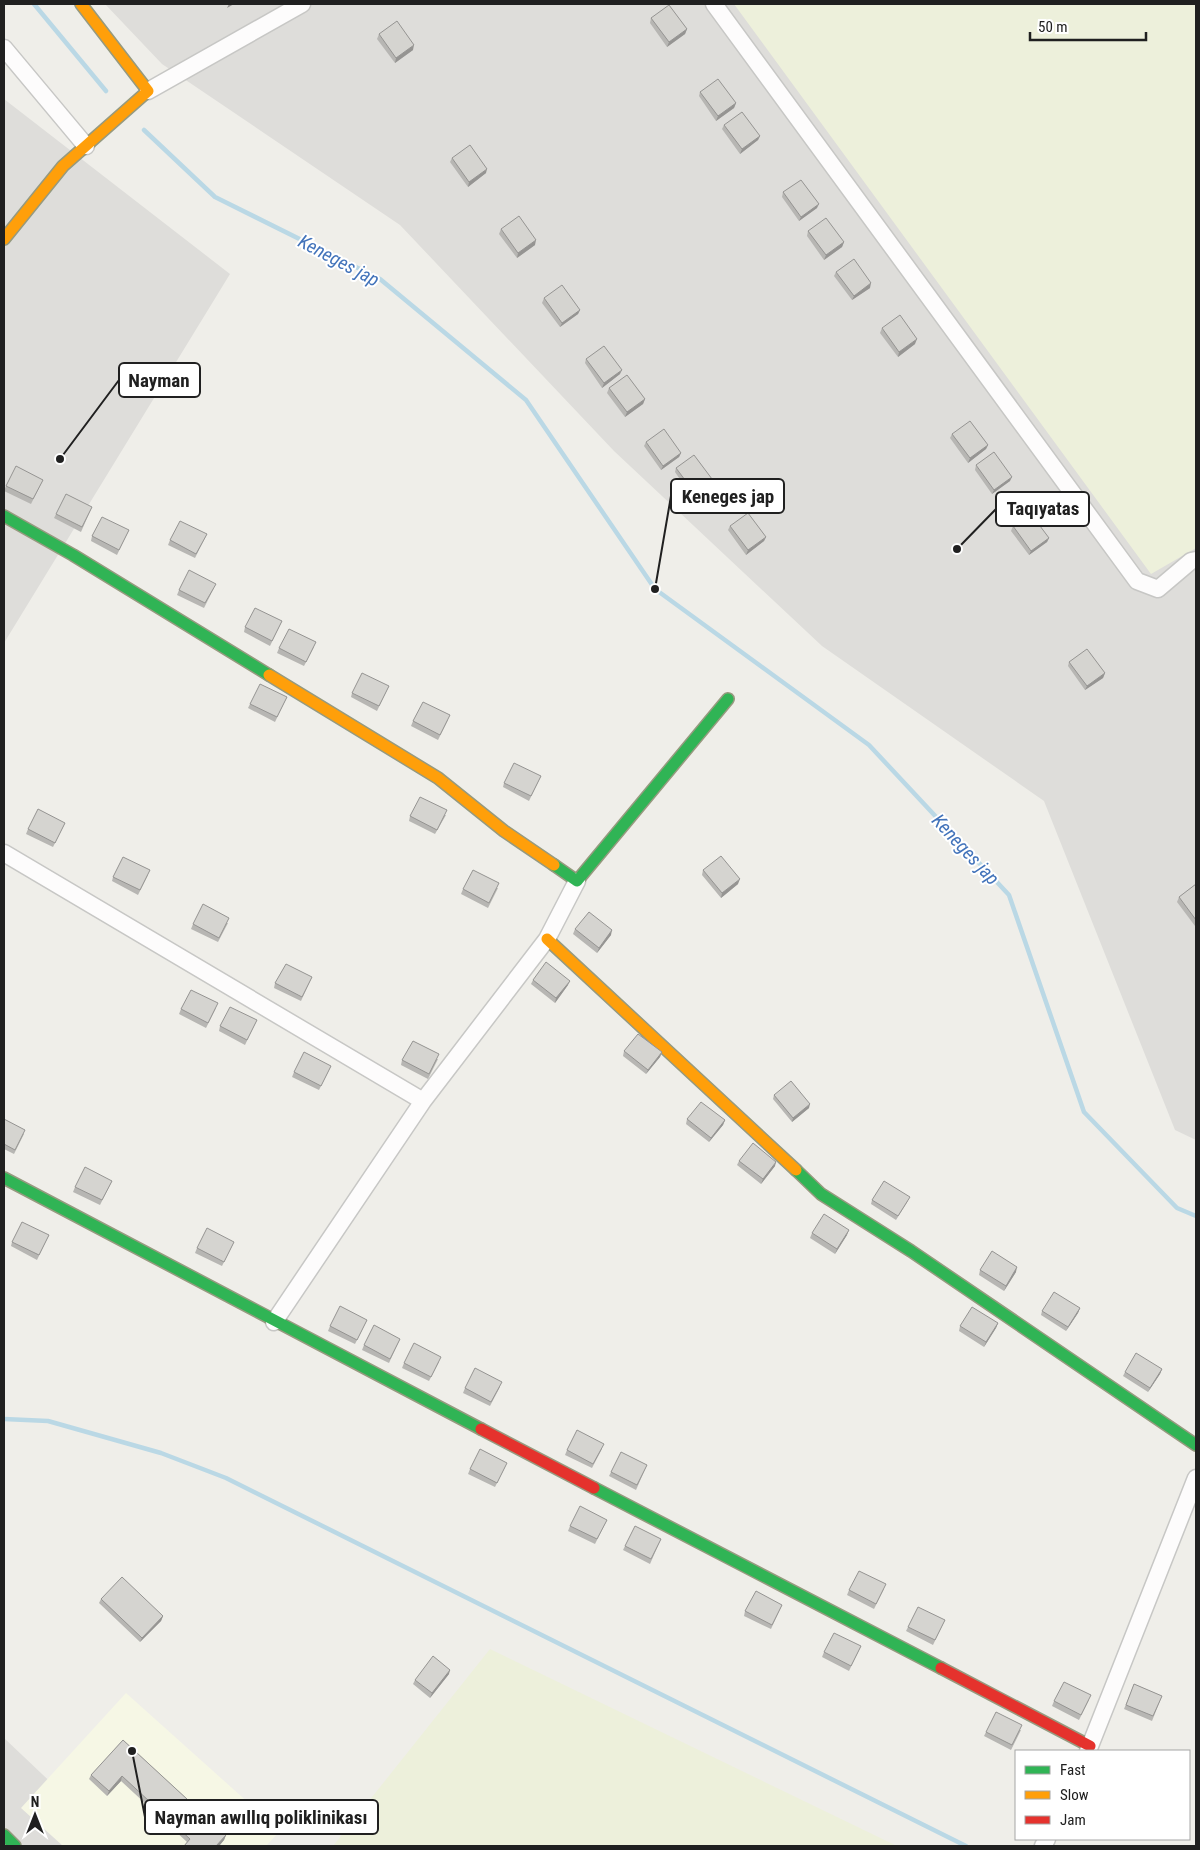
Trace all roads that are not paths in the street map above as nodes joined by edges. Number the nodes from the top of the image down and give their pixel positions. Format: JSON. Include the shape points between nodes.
{"nodes":[{"id":1,"x":80,"y":4,"type":"edge"},
{"id":2,"x":302,"y":4,"type":"edge"},
{"id":3,"x":714,"y":4,"type":"edge"},
{"id":4,"x":4,"y":48,"type":"edge"},
{"id":5,"x":148,"y":92,"type":"junction"},
{"id":6,"x":86,"y":146,"type":"junction"},
{"id":7,"x":4,"y":238,"type":"edge"},
{"id":8,"x":4,"y":516,"type":"edge"},
{"id":9,"x":1196,"y":560,"type":"edge"},
{"id":10,"x":728,"y":699,"type":"dead end"},
{"id":11,"x":4,"y":853,"type":"edge"},
{"id":12,"x":577,"y":881,"type":"junction"},
{"id":13,"x":547,"y":939,"type":"junction"},
{"id":14,"x":423,"y":1101,"type":"junction"},
{"id":15,"x":4,"y":1178,"type":"edge"},
{"id":16,"x":274,"y":1322,"type":"junction"},
{"id":17,"x":1196,"y":1445,"type":"edge"},
{"id":18,"x":1196,"y":1478,"type":"edge"},
{"id":19,"x":1089,"y":1748,"type":"edge"},
{"id":20,"x":4,"y":1835,"type":"edge"},
{"id":21,"x":16,"y":1846,"type":"edge"}],
"edges":[{"from":1,"to":5,"type":"street"},
{"from":2,"to":5,"type":"street"},
{"from":3,"to":9,"type":"street","via":[[1137,581],[1158,589]]},
{"from":4,"to":6,"type":"street"},
{"from":5,"to":6,"type":"street"},
{"from":6,"to":7,"type":"street","via":[[63,166]]},
{"from":8,"to":12,"type":"street","via":[[438,778],[504,831]]},
{"from":10,"to":12,"type":"street"},
{"from":11,"to":14,"type":"street"},
{"from":12,"to":13,"type":"street"},
{"from":13,"to":14,"type":"street"},
{"from":13,"to":17,"type":"street","via":[[821,1194],[911,1251]]},
{"from":14,"to":16,"type":"street"},
{"from":15,"to":16,"type":"street"},
{"from":16,"to":19,"type":"street"},
{"from":18,"to":19,"type":"street"},
{"from":20,"to":21,"type":"street"}]}
